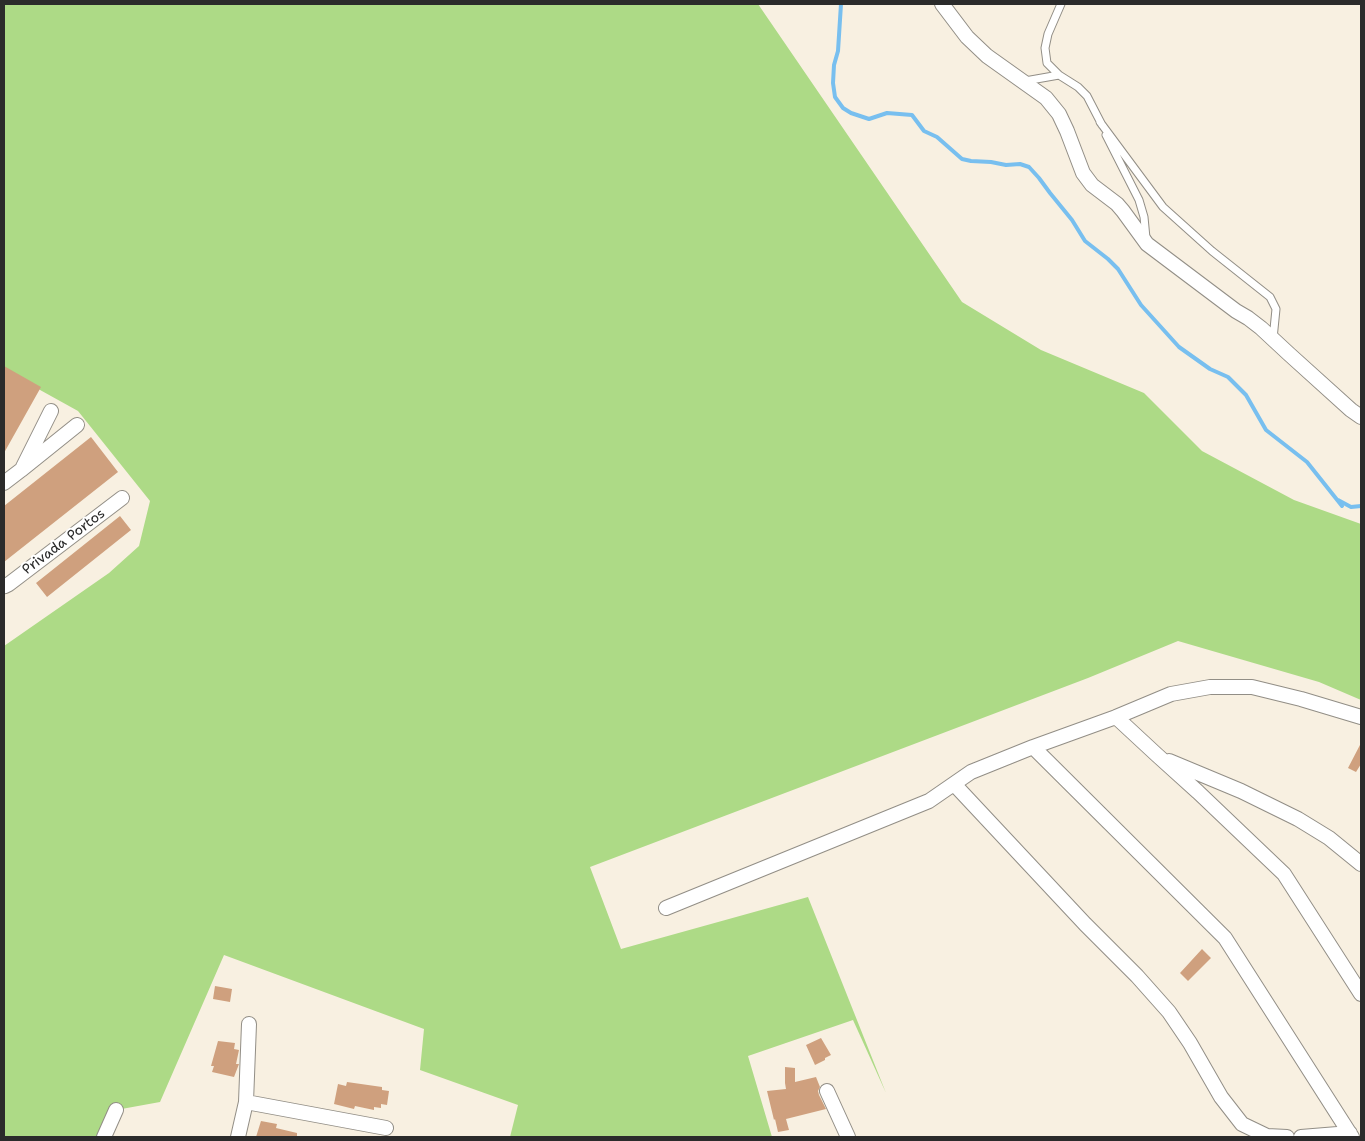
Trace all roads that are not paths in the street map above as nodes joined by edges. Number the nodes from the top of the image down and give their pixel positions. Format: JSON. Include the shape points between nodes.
{"nodes":[{"id":1,"x":942,"y":4,"type":"edge"},
{"id":2,"x":1061,"y":4,"type":"edge"},
{"id":3,"x":1059,"y":75,"type":"junction"},
{"id":4,"x":1023,"y":81,"type":"junction"},
{"id":5,"x":1100,"y":122,"type":"junction"},
{"id":6,"x":1147,"y":244,"type":"junction"},
{"id":7,"x":1273,"y":339,"type":"junction"},
{"id":8,"x":51,"y":411,"type":"dead end"},
{"id":9,"x":1361,"y":416,"type":"edge"},
{"id":10,"x":77,"y":425,"type":"dead end"},
{"id":11,"x":21,"y":470,"type":"junction"},
{"id":12,"x":4,"y":483,"type":"edge"},
{"id":13,"x":122,"y":498,"type":"dead end"},
{"id":14,"x":5,"y":585,"type":"edge"},
{"id":15,"x":1116,"y":717,"type":"junction"},
{"id":16,"x":1361,"y":717,"type":"edge"},
{"id":17,"x":1033,"y":747,"type":"junction"},
{"id":18,"x":1157,"y":756,"type":"junction"},
{"id":19,"x":954,"y":784,"type":"junction"},
{"id":20,"x":1361,"y":864,"type":"edge"},
{"id":21,"x":666,"y":908,"type":"dead end"},
{"id":22,"x":1361,"y":994,"type":"edge"},
{"id":23,"x":249,"y":1024,"type":"dead end"},
{"id":24,"x":827,"y":1091,"type":"dead end"},
{"id":25,"x":246,"y":1102,"type":"junction"},
{"id":26,"x":116,"y":1110,"type":"dead end"},
{"id":27,"x":386,"y":1128,"type":"dead end"},
{"id":28,"x":1351,"y":1135,"type":"edge"},
{"id":29,"x":104,"y":1137,"type":"edge"},
{"id":30,"x":238,"y":1137,"type":"edge"},
{"id":31,"x":848,"y":1137,"type":"edge"},
{"id":32,"x":1287,"y":1137,"type":"edge"},
{"id":33,"x":1302,"y":1137,"type":"edge"}],
"edges":[{"from":1,"to":4,"type":"street","via":[[987,56]]},
{"from":2,"to":3,"type":"lane","via":[[1045,48],[1048,63]]},
{"from":3,"to":4,"type":"lane"},
{"from":3,"to":5,"type":"lane","via":[[1087,96]]},
{"from":4,"to":6,"type":"street","via":[[1046,98],[1059,114],[1083,173],[1092,185],[1124,211]]},
{"from":5,"to":6,"type":"lane","via":[[1139,200]]},
{"from":5,"to":7,"type":"lane","via":[[1163,207],[1212,252],[1270,297],[1276,308]]},
{"from":6,"to":7,"type":"street"},
{"from":7,"to":9,"type":"street"},
{"from":8,"to":11,"type":"street"},
{"from":10,"to":11,"type":"street"},
{"from":11,"to":12,"type":"street"},
{"from":13,"to":14,"type":"street","name":"Privada Portos"},
{"from":15,"to":16,"type":"street","via":[[1171,694],[1210,687],[1252,687]]},
{"from":15,"to":17,"type":"street"},
{"from":15,"to":18,"type":"street"},
{"from":17,"to":19,"type":"street","via":[[971,772]]},
{"from":17,"to":28,"type":"street","via":[[1225,938]]},
{"from":18,"to":20,"type":"street","via":[[1298,819],[1329,838]]},
{"from":18,"to":22,"type":"street","via":[[1284,874]]},
{"from":19,"to":21,"type":"street","via":[[929,801]]},
{"from":19,"to":32,"type":"street","via":[[1169,1012],[1221,1097],[1242,1124],[1267,1136]]},
{"from":23,"to":25,"type":"street"},
{"from":24,"to":31,"type":"street"},
{"from":25,"to":27,"type":"street"},
{"from":25,"to":30,"type":"street"},
{"from":26,"to":29,"type":"street"},
{"from":28,"to":33,"type":"street"}]}
